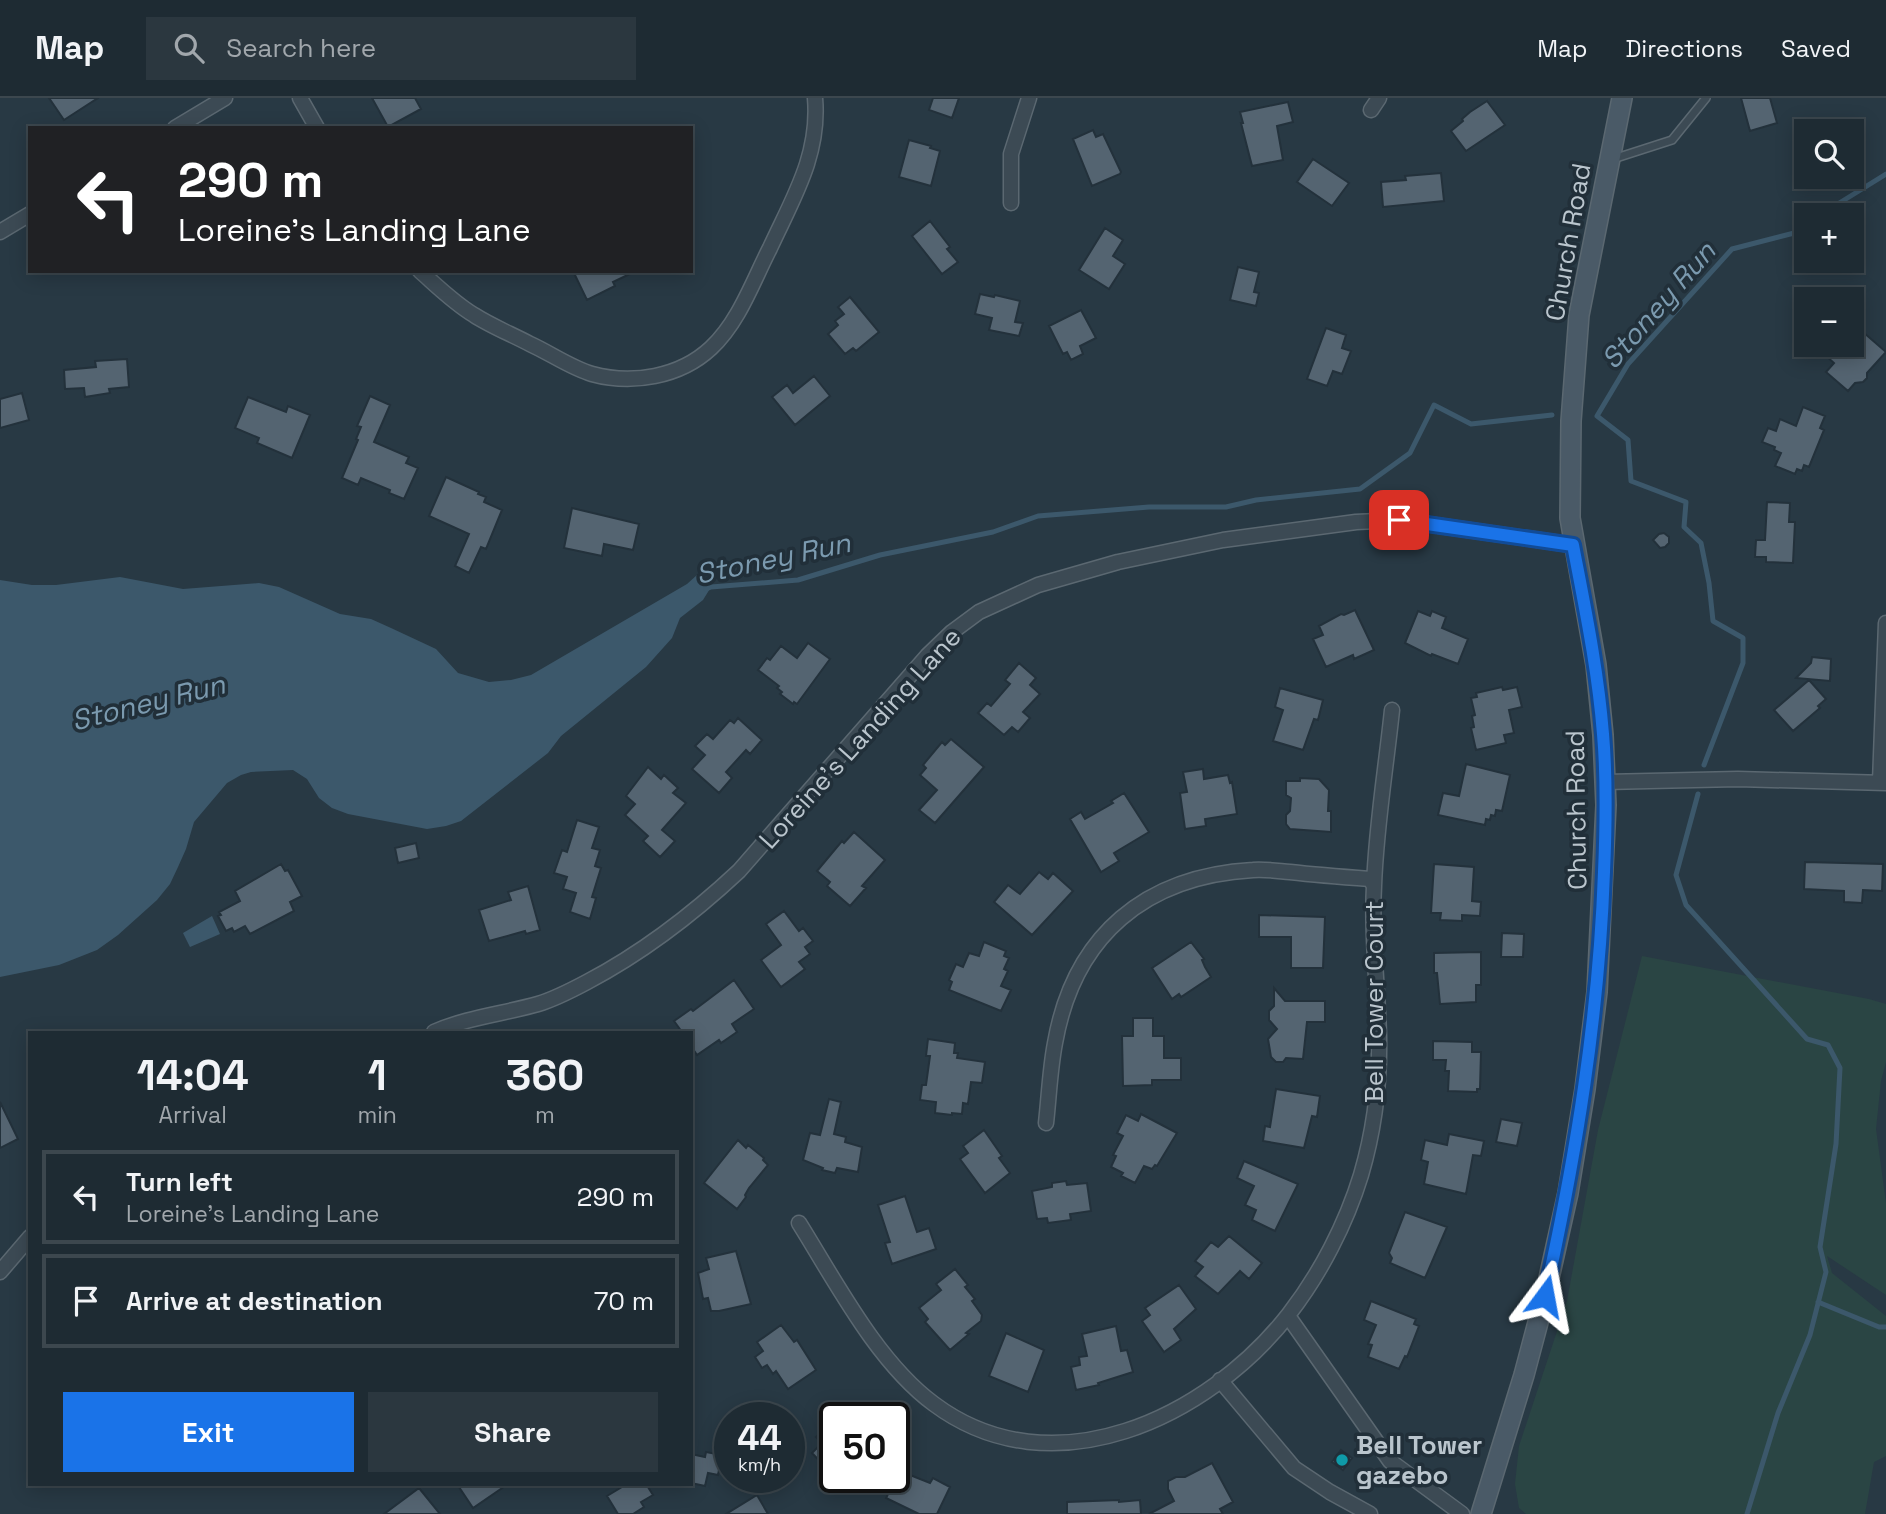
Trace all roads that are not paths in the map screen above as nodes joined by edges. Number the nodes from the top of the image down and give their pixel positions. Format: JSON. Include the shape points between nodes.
{"nodes":[{"id":1,"x":225,"y":98,"type":"edge"},
{"id":2,"x":300,"y":98,"type":"edge"},
{"id":3,"x":815,"y":98,"type":"edge"},
{"id":4,"x":1030,"y":98,"type":"edge"},
{"id":5,"x":1622,"y":98,"type":"edge"},
{"id":6,"x":1706,"y":98,"type":"edge"},
{"id":7,"x":178,"y":126,"type":"edge"},
{"id":8,"x":316,"y":126,"type":"edge"},
{"id":9,"x":1609,"y":160,"type":"junction"},
{"id":10,"x":1011,"y":202,"type":"dead end"},
{"id":11,"x":28,"y":215,"type":"edge"},
{"id":12,"x":0,"y":232,"type":"edge"},
{"id":13,"x":422,"y":273,"type":"edge"},
{"id":14,"x":1573,"y":545,"type":"junction"},
{"id":15,"x":1886,"y":623,"type":"edge"},
{"id":16,"x":1392,"y":710,"type":"dead end"},
{"id":17,"x":1605,"y":782,"type":"junction"},
{"id":18,"x":1883,"y":782,"type":"edge"},
{"id":19,"x":1374,"y":886,"type":"junction"},
{"id":20,"x":437,"y":1031,"type":"edge"},
{"id":21,"x":1046,"y":1123,"type":"dead end"},
{"id":22,"x":799,"y":1223,"type":"dead end"},
{"id":23,"x":28,"y":1239,"type":"edge"},
{"id":24,"x":0,"y":1272,"type":"edge"},
{"id":25,"x":1288,"y":1316,"type":"junction"},
{"id":26,"x":1220,"y":1380,"type":"junction"},
{"id":27,"x":1370,"y":1514,"type":"edge"},
{"id":28,"x":1462,"y":1514,"type":"edge"},
{"id":29,"x":1481,"y":1514,"type":"edge"}],
"edges":[{"from":1,"to":7,"type":"street"},
{"from":2,"to":8,"type":"street"},
{"from":3,"to":13,"type":"street","via":[[811,156],[749,290],[730,326],[712,347],[682,367],[636,379],[591,373],[473,314]]},
{"from":4,"to":10,"type":"street","via":[[1011,154]]},
{"from":5,"to":9,"type":"main road","name":"Church Road"},
{"from":6,"to":9,"type":"lane","via":[[1672,140]]},
{"from":9,"to":14,"type":"main road","name":"Church Road","via":[[1579,316],[1571,435]]},
{"from":11,"to":12,"type":"street"},
{"from":14,"to":17,"type":"main road","name":"Church Road","via":[[1596,665]]},
{"from":14,"to":20,"type":"street","name":"Loreine's Landing Lane","via":[[1399,520],[1356,522],[1183,548],[1118,562],[1010,596],[979,612],[927,656],[739,871],[650,946],[540,1004]]},
{"from":15,"to":18,"type":"street"},
{"from":16,"to":19,"type":"street","name":"Bell Tower Court"},
{"from":17,"to":18,"type":"street"},
{"from":17,"to":29,"type":"main road","name":"Church Road","via":[[1600,952],[1583,1102],[1545,1296]]},
{"from":19,"to":21,"type":"street","via":[[1370,879],[1256,869],[1208,874],[1167,888],[1131,909],[1100,937],[1072,983],[1055,1042]]},
{"from":19,"to":25,"type":"street","name":"Bell Tower Court","via":[[1379,1038],[1373,1119],[1361,1175],[1344,1220]]},
{"from":22,"to":26,"type":"street","name":"Bell Tower Court","via":[[893,1366],[936,1406],[992,1434],[1056,1444],[1116,1436],[1175,1410]]},
{"from":23,"to":24,"type":"street"},
{"from":25,"to":26,"type":"street","name":"Bell Tower Court"},
{"from":25,"to":28,"type":"street","via":[[1390,1461]]},
{"from":26,"to":27,"type":"street","via":[[1294,1468]]}]}
